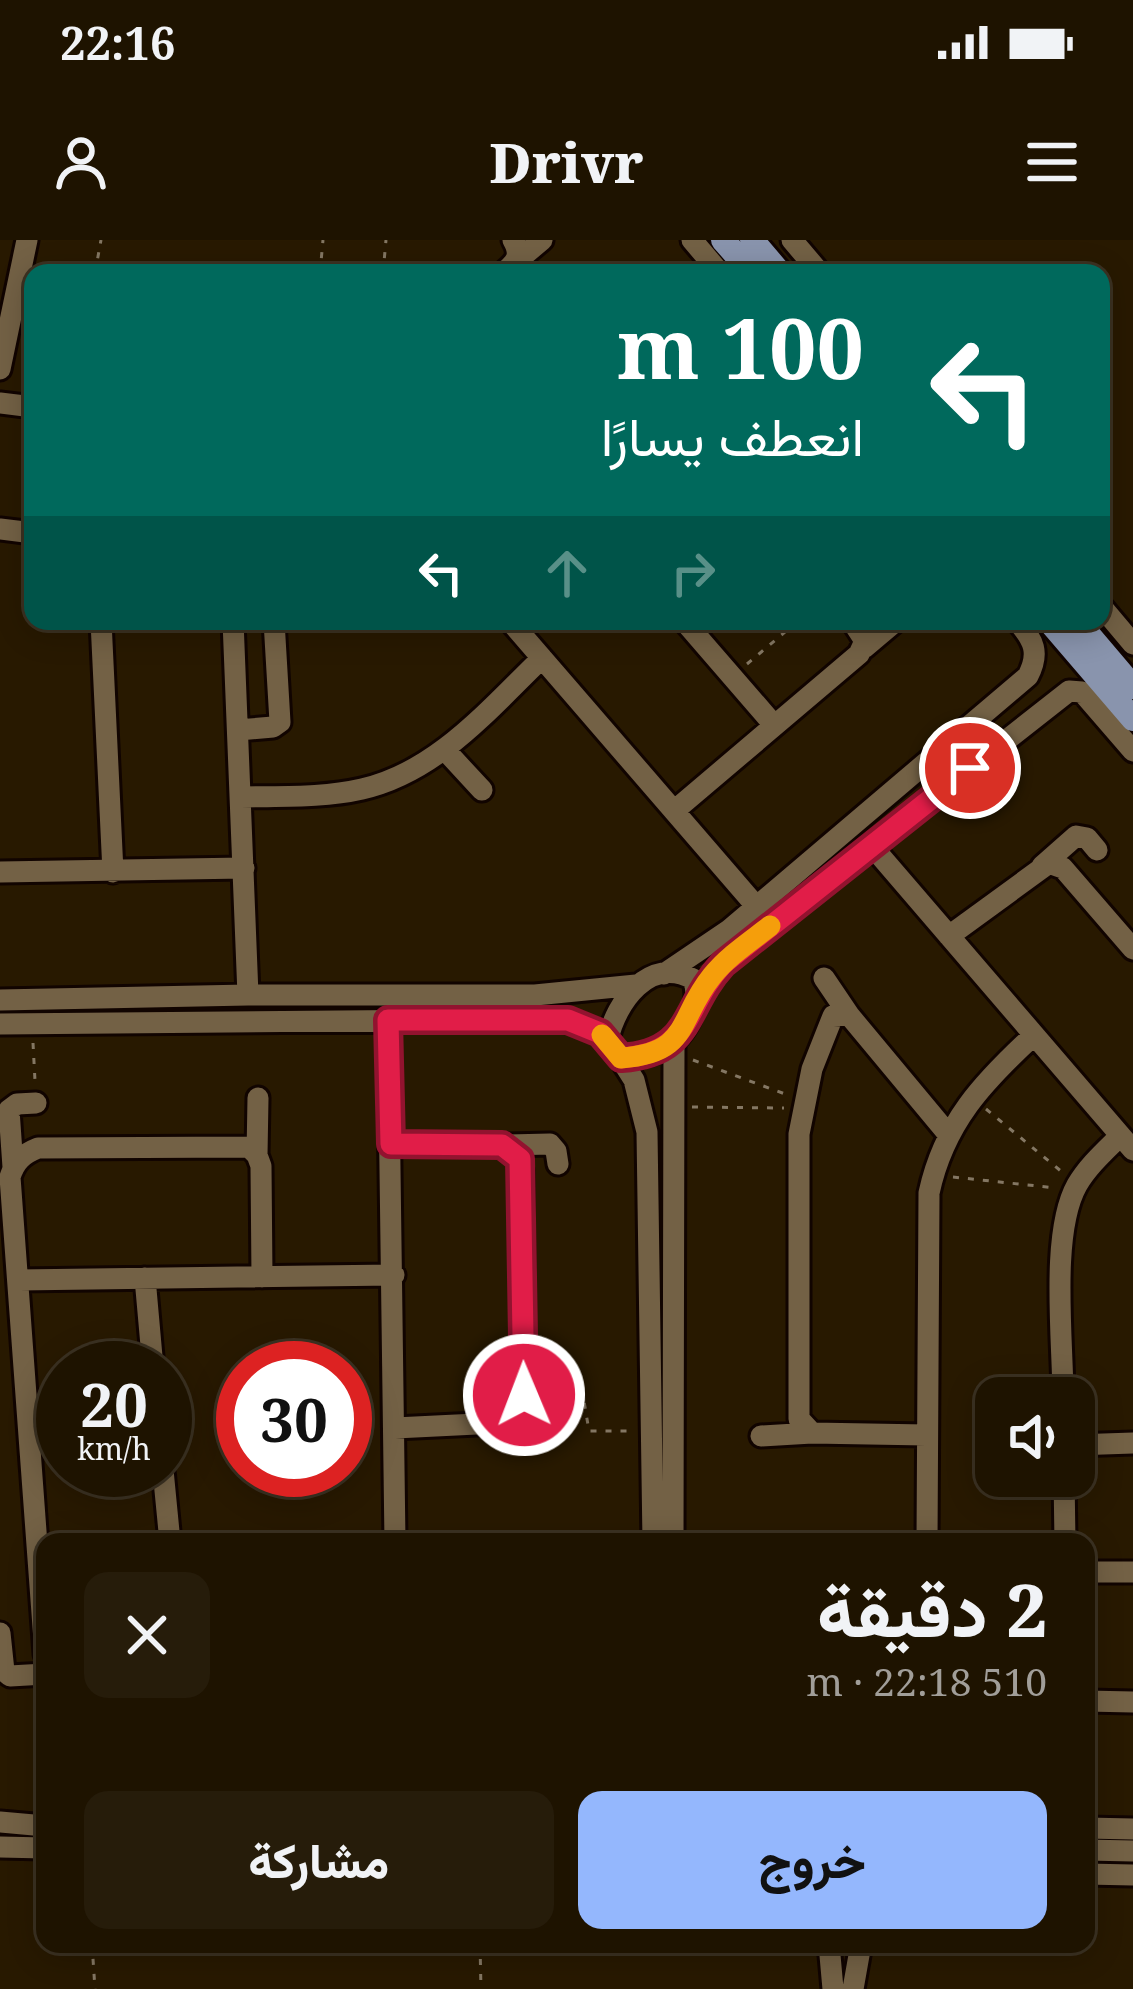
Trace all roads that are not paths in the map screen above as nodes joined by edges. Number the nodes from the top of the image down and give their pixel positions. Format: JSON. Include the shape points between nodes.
{"nodes":[{"id":1,"x":542,"y":240,"type":"edge"},
{"id":2,"x":723,"y":240,"type":"edge"},
{"id":3,"x":792,"y":240,"type":"edge"},
{"id":4,"x":511,"y":258,"type":"edge"},
{"id":5,"x":756,"y":264,"type":"edge"},
{"id":6,"x":812,"y":264,"type":"edge"},
{"id":7,"x":24,"y":285,"type":"edge"},
{"id":8,"x":0,"y":369,"type":"edge"},
{"id":9,"x":1110,"y":617,"type":"edge"},
{"id":10,"x":101,"y":630,"type":"edge"},
{"id":11,"x":233,"y":630,"type":"edge"},
{"id":12,"x":275,"y":630,"type":"edge"},
{"id":13,"x":518,"y":630,"type":"edge"},
{"id":14,"x":692,"y":630,"type":"edge"},
{"id":15,"x":859,"y":630,"type":"edge"},
{"id":16,"x":886,"y":630,"type":"edge"},
{"id":17,"x":1024,"y":630,"type":"edge"},
{"id":18,"x":1057,"y":630,"type":"edge"},
{"id":19,"x":1085,"y":630,"type":"edge"},
{"id":20,"x":1133,"y":644,"type":"edge"},
{"id":21,"x":864,"y":649,"type":"junction"},
{"id":22,"x":542,"y":658,"type":"junction"},
{"id":23,"x":1133,"y":686,"type":"edge"},
{"id":24,"x":1133,"y":719,"type":"edge"},
{"id":25,"x":774,"y":725,"type":"junction"},
{"id":26,"x":238,"y":730,"type":"junction"},
{"id":27,"x":445,"y":750,"type":"junction"},
{"id":28,"x":1133,"y":751,"type":"edge"},
{"id":29,"x":482,"y":790,"type":"dead end"},
{"id":30,"x":241,"y":797,"type":"junction"},
{"id":31,"x":674,"y":811,"type":"junction"},
{"id":32,"x":871,"y":845,"type":"junction"},
{"id":33,"x":1097,"y":850,"type":"dead end"},
{"id":34,"x":1042,"y":866,"type":"junction"},
{"id":35,"x":244,"y":868,"type":"junction"},
{"id":36,"x":1,"y":872,"type":"edge"},
{"id":37,"x":113,"y":872,"type":"junction"},
{"id":38,"x":756,"y":906,"type":"junction"},
{"id":39,"x":949,"y":936,"type":"junction"},
{"id":40,"x":1133,"y":949,"type":"edge"},
{"id":41,"x":664,"y":974,"type":"junction"},
{"id":42,"x":824,"y":978,"type":"dead end"},
{"id":43,"x":637,"y":985,"type":"junction"},
{"id":44,"x":248,"y":995,"type":"junction"},
{"id":45,"x":0,"y":1000,"type":"edge"},
{"id":46,"x":695,"y":1001,"type":"junction"},
{"id":47,"x":849,"y":1015,"type":"junction"},
{"id":48,"x":388,"y":1020,"type":"junction"},
{"id":49,"x":0,"y":1024,"type":"edge"},
{"id":50,"x":1034,"y":1035,"type":"junction"},
{"id":51,"x":674,"y":1047,"type":"junction"},
{"id":52,"x":615,"y":1049,"type":"junction"},
{"id":53,"x":258,"y":1098,"type":"dead end"},
{"id":54,"x":36,"y":1103,"type":"dead end"},
{"id":55,"x":948,"y":1134,"type":"junction"},
{"id":56,"x":1127,"y":1143,"type":"edge"},
{"id":57,"x":391,"y":1144,"type":"junction"},
{"id":58,"x":502,"y":1145,"type":"junction"},
{"id":59,"x":257,"y":1155,"type":"junction"},
{"id":60,"x":558,"y":1164,"type":"dead end"},
{"id":61,"x":14,"y":1167,"type":"junction"},
{"id":62,"x":394,"y":1275,"type":"junction"},
{"id":63,"x":262,"y":1276,"type":"junction"},
{"id":64,"x":145,"y":1278,"type":"junction"},
{"id":65,"x":19,"y":1280,"type":"junction"},
{"id":66,"x":151,"y":1341,"type":"edge"},
{"id":67,"x":1063,"y":1377,"type":"edge"},
{"id":68,"x":394,"y":1428,"type":"junction"},
{"id":69,"x":812,"y":1433,"type":"junction"},
{"id":70,"x":926,"y":1435,"type":"junction"},
{"id":71,"x":761,"y":1436,"type":"dead end"},
{"id":72,"x":1133,"y":1443,"type":"edge"},
{"id":73,"x":1095,"y":1444,"type":"edge"},
{"id":74,"x":166,"y":1497,"type":"edge"},
{"id":75,"x":1064,"y":1497,"type":"edge"},
{"id":76,"x":37,"y":1533,"type":"edge"},
{"id":77,"x":169,"y":1533,"type":"edge"},
{"id":78,"x":395,"y":1533,"type":"edge"},
{"id":79,"x":652,"y":1533,"type":"edge"},
{"id":80,"x":673,"y":1533,"type":"edge"},
{"id":81,"x":927,"y":1533,"type":"edge"},
{"id":82,"x":1065,"y":1533,"type":"edge"},
{"id":83,"x":1095,"y":1571,"type":"edge"},
{"id":84,"x":1133,"y":1572,"type":"edge"},
{"id":85,"x":0,"y":1633,"type":"edge"},
{"id":86,"x":36,"y":1675,"type":"edge"},
{"id":87,"x":1095,"y":1701,"type":"edge"},
{"id":88,"x":1133,"y":1702,"type":"edge"},
{"id":89,"x":0,"y":1822,"type":"edge"},
{"id":90,"x":36,"y":1825,"type":"edge"},
{"id":91,"x":1095,"y":1828,"type":"edge"},
{"id":92,"x":1133,"y":1829,"type":"edge"},
{"id":93,"x":0,"y":1847,"type":"edge"},
{"id":94,"x":36,"y":1848,"type":"edge"},
{"id":95,"x":1095,"y":1850,"type":"edge"},
{"id":96,"x":1133,"y":1852,"type":"edge"},
{"id":97,"x":1095,"y":1874,"type":"edge"},
{"id":98,"x":1133,"y":1876,"type":"edge"},
{"id":99,"x":830,"y":1953,"type":"edge"},
{"id":100,"x":860,"y":1953,"type":"edge"},
{"id":101,"x":833,"y":1989,"type":"edge"},
{"id":102,"x":854,"y":1989,"type":"edge"}],
"edges":[{"from":1,"to":4,"type":"street"},
{"from":2,"to":5,"type":"main road"},
{"from":3,"to":6,"type":"street"},
{"from":7,"to":8,"type":"street"},
{"from":9,"to":20,"type":"street"},
{"from":10,"to":37,"type":"street"},
{"from":11,"to":26,"type":"street"},
{"from":12,"to":26,"type":"street","via":[[280,722]]},
{"from":13,"to":22,"type":"street"},
{"from":14,"to":25,"type":"street"},
{"from":15,"to":21,"type":"street"},
{"from":16,"to":21,"type":"street"},
{"from":17,"to":38,"type":"street","via":[[1035,645],[1028,676]]},
{"from":18,"to":24,"type":"main road"},
{"from":19,"to":23,"type":"main road"},
{"from":21,"to":25,"type":"street"},
{"from":22,"to":27,"type":"street"},
{"from":22,"to":31,"type":"street"},
{"from":25,"to":31,"type":"street"},
{"from":26,"to":30,"type":"street"},
{"from":27,"to":29,"type":"street"},
{"from":27,"to":30,"type":"street","via":[[364,789]]},
{"from":28,"to":32,"type":"street","via":[[1082,692],[1069,691]]},
{"from":30,"to":35,"type":"street"},
{"from":31,"to":38,"type":"street"},
{"from":32,"to":39,"type":"street"},
{"from":32,"to":46,"type":"street","via":[[723,964]]},
{"from":33,"to":34,"type":"street","via":[[1076,836]]},
{"from":34,"to":39,"type":"street"},
{"from":34,"to":40,"type":"street","via":[[1063,868]]},
{"from":35,"to":37,"type":"street"},
{"from":35,"to":44,"type":"street"},
{"from":36,"to":37,"type":"street"},
{"from":38,"to":41,"type":"street"},
{"from":39,"to":50,"type":"street"},
{"from":41,"to":43,"type":"street"},
{"from":41,"to":46,"type":"street","via":[[693,979]]},
{"from":42,"to":47,"type":"street"},
{"from":43,"to":44,"type":"street","via":[[535,995]]},
{"from":43,"to":52,"type":"street","via":[[616,1011]]},
{"from":44,"to":45,"type":"street"},
{"from":46,"to":51,"type":"street"},
{"from":47,"to":55,"type":"street"},
{"from":47,"to":69,"type":"street","via":[[833,1016],[803,1104],[799,1419]]},
{"from":48,"to":49,"type":"street"},
{"from":48,"to":52,"type":"street","via":[[568,1020]]},
{"from":48,"to":57,"type":"street"},
{"from":50,"to":55,"type":"street","via":[[971,1096]]},
{"from":50,"to":56,"type":"street"},
{"from":51,"to":52,"type":"street"},
{"from":51,"to":80,"type":"street"},
{"from":52,"to":79,"type":"street","via":[[641,1096],[647,1132]]},
{"from":53,"to":59,"type":"street"},
{"from":54,"to":61,"type":"street","via":[[8,1110]]},
{"from":55,"to":70,"type":"street","via":[[927,1212]]},
{"from":56,"to":67,"type":"street","via":[[1076,1187],[1063,1228]]},
{"from":57,"to":58,"type":"street"},
{"from":57,"to":62,"type":"street"},
{"from":58,"to":60,"type":"street","via":[[550,1144]]},
{"from":58,"to":68,"type":"street","via":[[522,1169],[523,1395],[513,1416],[496,1423]]},
{"from":59,"to":61,"type":"street","via":[[237,1145],[38,1148]]},
{"from":59,"to":63,"type":"street"},
{"from":61,"to":65,"type":"street"},
{"from":62,"to":63,"type":"street"},
{"from":62,"to":68,"type":"street"},
{"from":63,"to":64,"type":"street"},
{"from":64,"to":65,"type":"street"},
{"from":64,"to":66,"type":"street"},
{"from":65,"to":76,"type":"street"},
{"from":68,"to":78,"type":"street"},
{"from":69,"to":70,"type":"street"},
{"from":69,"to":71,"type":"street"},
{"from":70,"to":81,"type":"street"},
{"from":72,"to":73,"type":"street"},
{"from":74,"to":77,"type":"street"},
{"from":75,"to":82,"type":"street"},
{"from":83,"to":84,"type":"street"},
{"from":85,"to":86,"type":"street","via":[[4,1671]]},
{"from":87,"to":88,"type":"street"},
{"from":89,"to":90,"type":"street"},
{"from":91,"to":92,"type":"street"},
{"from":93,"to":94,"type":"street"},
{"from":95,"to":96,"type":"street"},
{"from":97,"to":98,"type":"street"},
{"from":99,"to":101,"type":"street"},
{"from":100,"to":102,"type":"street"}]}
